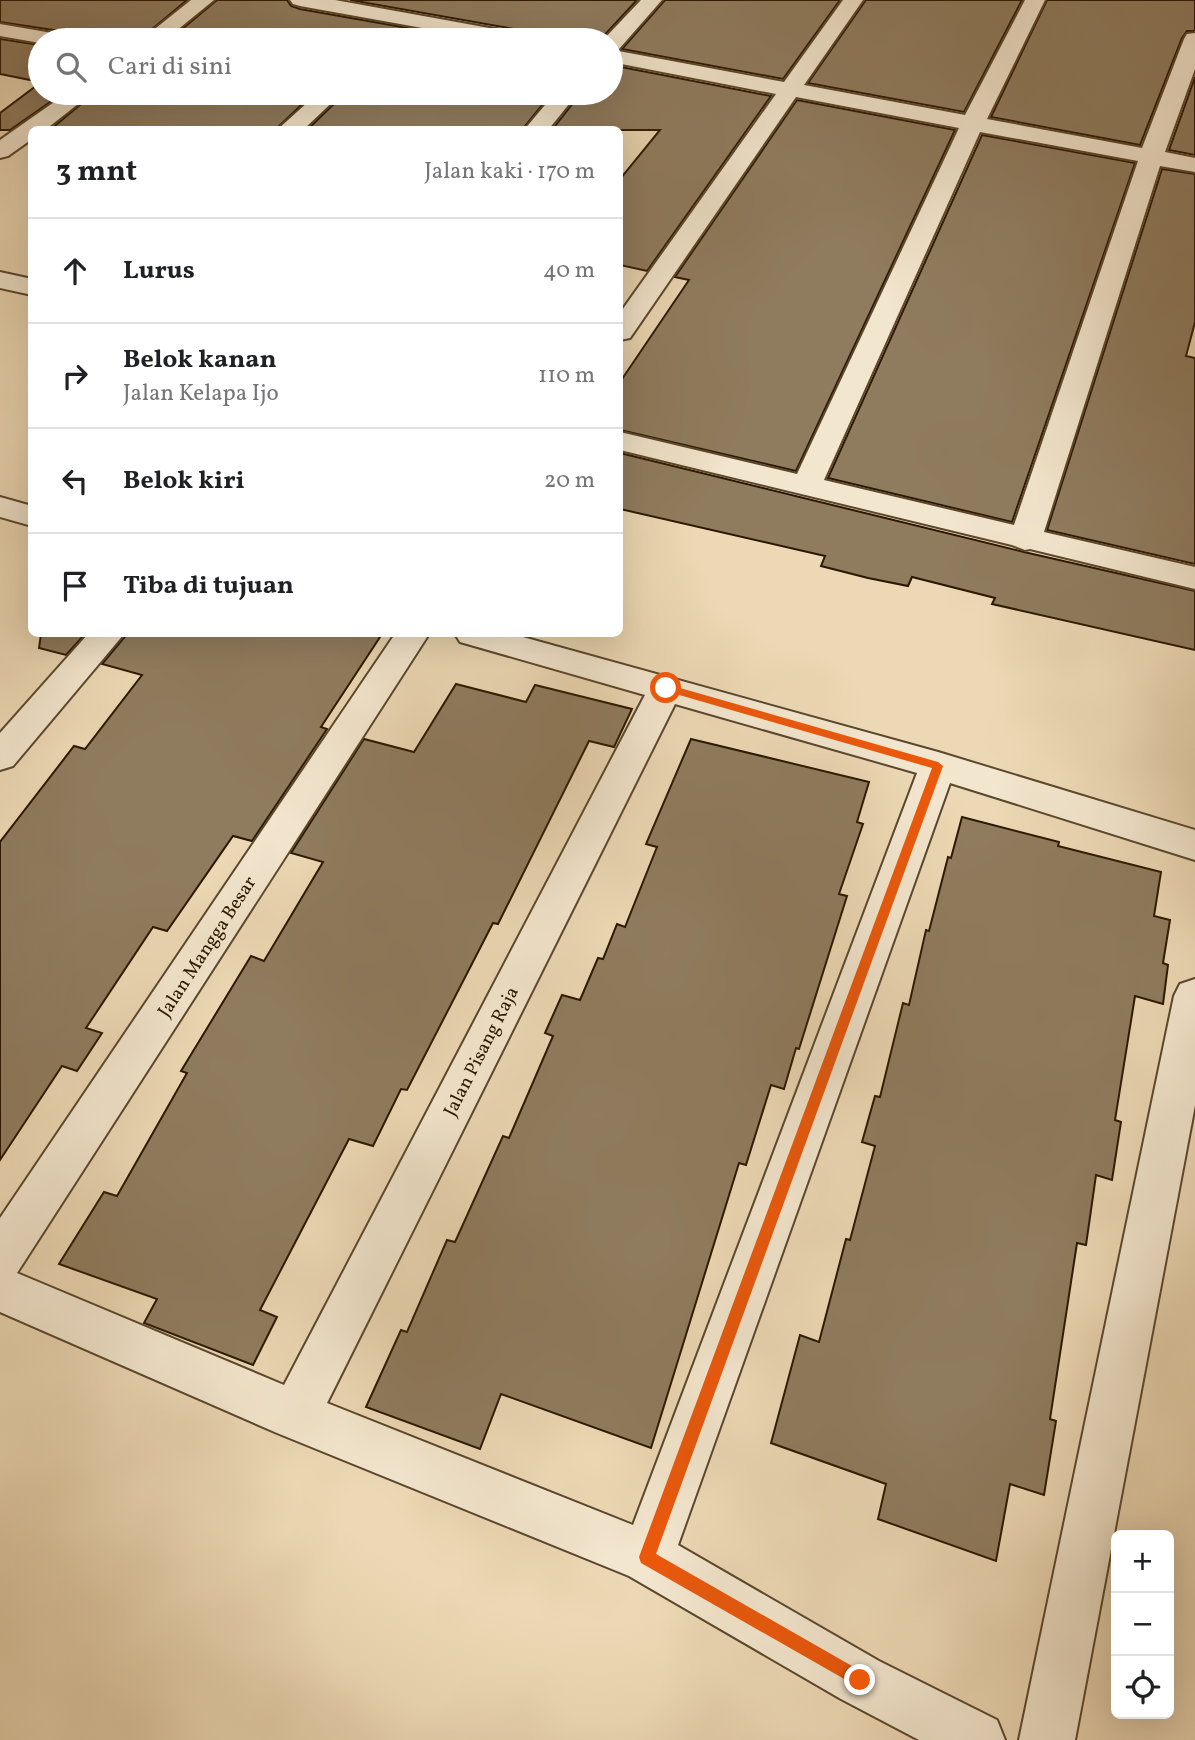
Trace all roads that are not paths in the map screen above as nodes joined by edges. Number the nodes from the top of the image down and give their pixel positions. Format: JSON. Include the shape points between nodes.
{"nodes":[{"id":1,"x":204,"y":0,"type":"edge"},
{"id":2,"x":300,"y":0,"type":"edge"},
{"id":3,"x":436,"y":0,"type":"edge"},
{"id":4,"x":652,"y":0,"type":"edge"},
{"id":5,"x":853,"y":0,"type":"edge"},
{"id":6,"x":1035,"y":0,"type":"edge"},
{"id":7,"x":414,"y":21,"type":"junction"},
{"id":8,"x":168,"y":28,"type":"edge"},
{"id":9,"x":406,"y":28,"type":"edge"},
{"id":10,"x":454,"y":28,"type":"edge"},
{"id":11,"x":0,"y":30,"type":"edge"},
{"id":12,"x":623,"y":31,"type":"edge"},
{"id":13,"x":28,"y":35,"type":"edge"},
{"id":14,"x":1195,"y":39,"type":"edge"},
{"id":15,"x":623,"y":58,"type":"edge"},
{"id":16,"x":788,"y":90,"type":"junction"},
{"id":17,"x":62,"y":105,"type":"edge"},
{"id":18,"x":317,"y":105,"type":"edge"},
{"id":19,"x":557,"y":105,"type":"edge"},
{"id":20,"x":972,"y":125,"type":"junction"},
{"id":21,"x":29,"y":126,"type":"edge"},
{"id":22,"x":293,"y":126,"type":"edge"},
{"id":23,"x":538,"y":126,"type":"edge"},
{"id":24,"x":28,"y":127,"type":"edge"},
{"id":25,"x":6,"y":141,"type":"edge"},
{"id":26,"x":1151,"y":157,"type":"junction"},
{"id":27,"x":1195,"y":165,"type":"edge"},
{"id":28,"x":0,"y":280,"type":"edge"},
{"id":29,"x":28,"y":286,"type":"edge"},
{"id":30,"x":623,"y":328,"type":"edge"},
{"id":31,"x":623,"y":442,"type":"edge"},
{"id":32,"x":807,"y":484,"type":"junction"},
{"id":33,"x":0,"y":507,"type":"edge"},
{"id":34,"x":28,"y":515,"type":"edge"},
{"id":35,"x":1025,"y":540,"type":"junction"},
{"id":36,"x":1195,"y":578,"type":"edge"},
{"id":37,"x":104,"y":637,"type":"edge"},
{"id":38,"x":410,"y":637,"type":"edge"},
{"id":39,"x":483,"y":637,"type":"edge"},
{"id":40,"x":666,"y":688,"type":"junction"},
{"id":41,"x":0,"y":757,"type":"edge"},
{"id":42,"x":938,"y":766,"type":"junction"},
{"id":43,"x":1195,"y":845,"type":"edge"},
{"id":44,"x":1195,"y":996,"type":"edge"},
{"id":45,"x":0,"y":1258,"type":"edge"},
{"id":46,"x":0,"y":1289,"type":"edge"},
{"id":47,"x":295,"y":1415,"type":"junction"},
{"id":48,"x":647,"y":1557,"type":"junction"},
{"id":49,"x":977,"y":1740,"type":"edge"},
{"id":50,"x":1048,"y":1740,"type":"edge"}],
"edges":[{"from":1,"to":8,"type":"street"},
{"from":2,"to":7,"type":"street"},
{"from":3,"to":7,"type":"street"},
{"from":4,"to":12,"type":"street"},
{"from":5,"to":16,"type":"street"},
{"from":6,"to":20,"type":"street"},
{"from":7,"to":9,"type":"street"},
{"from":7,"to":10,"type":"street"},
{"from":11,"to":13,"type":"street"},
{"from":14,"to":26,"type":"street"},
{"from":15,"to":16,"type":"street"},
{"from":16,"to":20,"type":"street"},
{"from":16,"to":30,"type":"street"},
{"from":17,"to":21,"type":"street"},
{"from":18,"to":22,"type":"street"},
{"from":19,"to":23,"type":"street"},
{"from":20,"to":26,"type":"street"},
{"from":20,"to":32,"type":"street"},
{"from":24,"to":25,"type":"street"},
{"from":26,"to":27,"type":"street"},
{"from":26,"to":35,"type":"street"},
{"from":28,"to":29,"type":"street"},
{"from":31,"to":32,"type":"street"},
{"from":32,"to":35,"type":"street"},
{"from":33,"to":34,"type":"street"},
{"from":35,"to":36,"type":"street"},
{"from":37,"to":41,"type":"street"},
{"from":38,"to":45,"type":"street","name":"Jalan Mangga Besar"},
{"from":39,"to":40,"type":"street"},
{"from":40,"to":42,"type":"street"},
{"from":40,"to":47,"type":"street","name":"Jalan Pisang Raja"},
{"from":42,"to":43,"type":"street"},
{"from":42,"to":48,"type":"street"},
{"from":44,"to":50,"type":"street"},
{"from":46,"to":47,"type":"street"},
{"from":47,"to":48,"type":"street"},
{"from":48,"to":49,"type":"street","via":[[860,1680]]}]}
